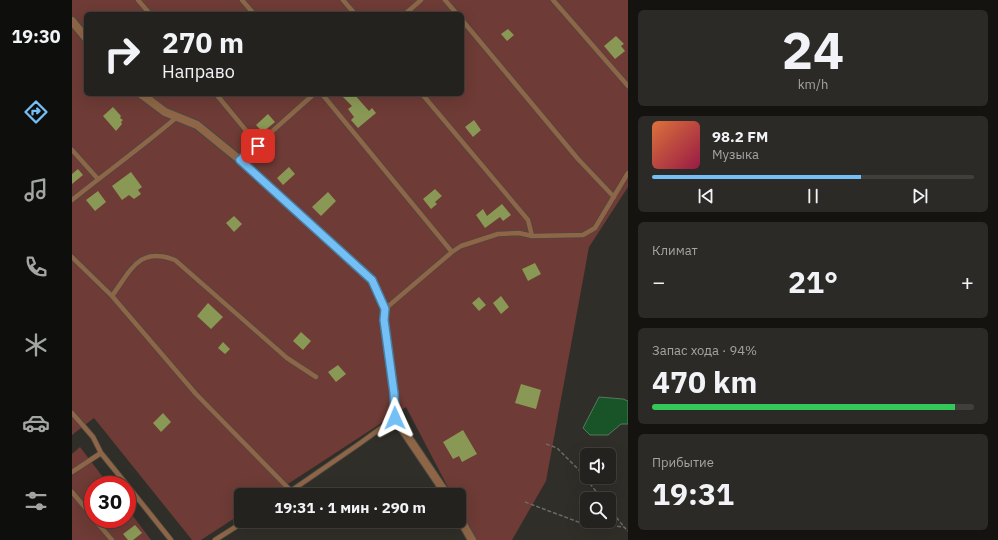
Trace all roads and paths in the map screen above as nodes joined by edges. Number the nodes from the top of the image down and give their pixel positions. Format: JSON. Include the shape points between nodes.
{"nodes":[{"id":1,"x":138,"y":0,"type":"edge"},
{"id":2,"x":242,"y":0,"type":"edge"},
{"id":3,"x":343,"y":0,"type":"edge"},
{"id":4,"x":421,"y":0,"type":"edge"},
{"id":5,"x":445,"y":0,"type":"edge"},
{"id":6,"x":553,"y":0,"type":"edge"},
{"id":7,"x":148,"y":12,"type":"edge"},
{"id":8,"x":252,"y":12,"type":"edge"},
{"id":9,"x":353,"y":12,"type":"edge"},
{"id":10,"x":407,"y":12,"type":"edge"},
{"id":11,"x":455,"y":12,"type":"edge"},
{"id":12,"x":72,"y":21,"type":"edge"},
{"id":13,"x":464,"y":22,"type":"edge"},
{"id":14,"x":84,"y":36,"type":"edge"},
{"id":15,"x":628,"y":86,"type":"edge"},
{"id":16,"x":144,"y":96,"type":"edge"},
{"id":17,"x":218,"y":96,"type":"edge"},
{"id":18,"x":312,"y":96,"type":"edge"},
{"id":19,"x":324,"y":96,"type":"edge"},
{"id":20,"x":424,"y":96,"type":"edge"},
{"id":21,"x":177,"y":117,"type":"junction"},
{"id":22,"x":258,"y":146,"type":"junction"},
{"id":23,"x":72,"y":150,"type":"edge"},
{"id":24,"x":240,"y":160,"type":"junction"},
{"id":25,"x":628,"y":173,"type":"edge"},
{"id":26,"x":98,"y":179,"type":"junction"},
{"id":27,"x":614,"y":197,"type":"junction"},
{"id":28,"x":72,"y":200,"type":"edge"},
{"id":29,"x":532,"y":236,"type":"junction"},
{"id":30,"x":452,"y":252,"type":"junction"},
{"id":31,"x":72,"y":257,"type":"edge"},
{"id":32,"x":112,"y":296,"type":"junction"},
{"id":33,"x":385,"y":309,"type":"junction"},
{"id":34,"x":316,"y":377,"type":"dead end"},
{"id":35,"x":72,"y":413,"type":"edge"},
{"id":36,"x":395,"y":418,"type":"junction"},
{"id":37,"x":546,"y":444,"type":"dead end"},
{"id":38,"x":101,"y":453,"type":"junction"},
{"id":39,"x":72,"y":472,"type":"edge"},
{"id":40,"x":120,"y":476,"type":"edge"},
{"id":41,"x":288,"y":488,"type":"edge"},
{"id":42,"x":295,"y":488,"type":"edge"},
{"id":43,"x":442,"y":488,"type":"edge"},
{"id":44,"x":72,"y":492,"type":"edge"},
{"id":45,"x":596,"y":492,"type":"edge"},
{"id":46,"x":136,"y":496,"type":"edge"},
{"id":47,"x":525,"y":502,"type":"dead end"},
{"id":48,"x":84,"y":506,"type":"edge"},
{"id":49,"x":616,"y":517,"type":"edge"},
{"id":50,"x":624,"y":527,"type":"junction"},
{"id":51,"x":102,"y":528,"type":"edge"},
{"id":52,"x":234,"y":528,"type":"edge"},
{"id":53,"x":465,"y":528,"type":"edge"},
{"id":54,"x":628,"y":531,"type":"edge"},
{"id":55,"x":112,"y":540,"type":"edge"},
{"id":56,"x":171,"y":540,"type":"edge"},
{"id":57,"x":216,"y":540,"type":"edge"},
{"id":58,"x":472,"y":540,"type":"edge"}],
"edges":[{"from":1,"to":7,"type":"lane"},
{"from":2,"to":8,"type":"lane"},
{"from":3,"to":9,"type":"lane"},
{"from":4,"to":10,"type":"lane"},
{"from":5,"to":11,"type":"lane"},
{"from":6,"to":15,"type":"lane"},
{"from":12,"to":14,"type":"street"},
{"from":13,"to":27,"type":"lane","via":[[578,159]]},
{"from":16,"to":21,"type":"street","via":[[165,112]]},
{"from":17,"to":22,"type":"lane"},
{"from":18,"to":22,"type":"lane"},
{"from":19,"to":30,"type":"lane"},
{"from":20,"to":29,"type":"lane","via":[[528,220]]},
{"from":21,"to":24,"type":"street","via":[[197,125]]},
{"from":21,"to":26,"type":"lane"},
{"from":22,"to":24,"type":"lane"},
{"from":23,"to":26,"type":"lane"},
{"from":24,"to":33,"type":"street","via":[[372,280]]},
{"from":25,"to":27,"type":"lane"},
{"from":26,"to":28,"type":"lane"},
{"from":27,"to":29,"type":"lane","via":[[595,228],[583,235]]},
{"from":29,"to":30,"type":"lane","via":[[519,233],[498,234],[461,246]]},
{"from":30,"to":33,"type":"lane"},
{"from":31,"to":32,"type":"lane"},
{"from":32,"to":34,"type":"lane","via":[[142,258],[152,255],[165,256],[175,260],[286,358]]},
{"from":32,"to":41,"type":"lane","via":[[196,394]]},
{"from":33,"to":36,"type":"street","via":[[384,320]]},
{"from":35,"to":38,"type":"lane","via":[[93,437]]},
{"from":36,"to":42,"type":"lane"},
{"from":36,"to":43,"type":"street"},
{"from":37,"to":45,"type":"path","via":[[557,448]]},
{"from":38,"to":39,"type":"lane"},
{"from":38,"to":40,"type":"lane"},
{"from":44,"to":48,"type":"lane"},
{"from":46,"to":56,"type":"lane"},
{"from":47,"to":50,"type":"path","via":[[581,523]]},
{"from":49,"to":50,"type":"path"},
{"from":50,"to":54,"type":"path"},
{"from":51,"to":55,"type":"lane"},
{"from":52,"to":57,"type":"lane"},
{"from":53,"to":58,"type":"street"}]}
